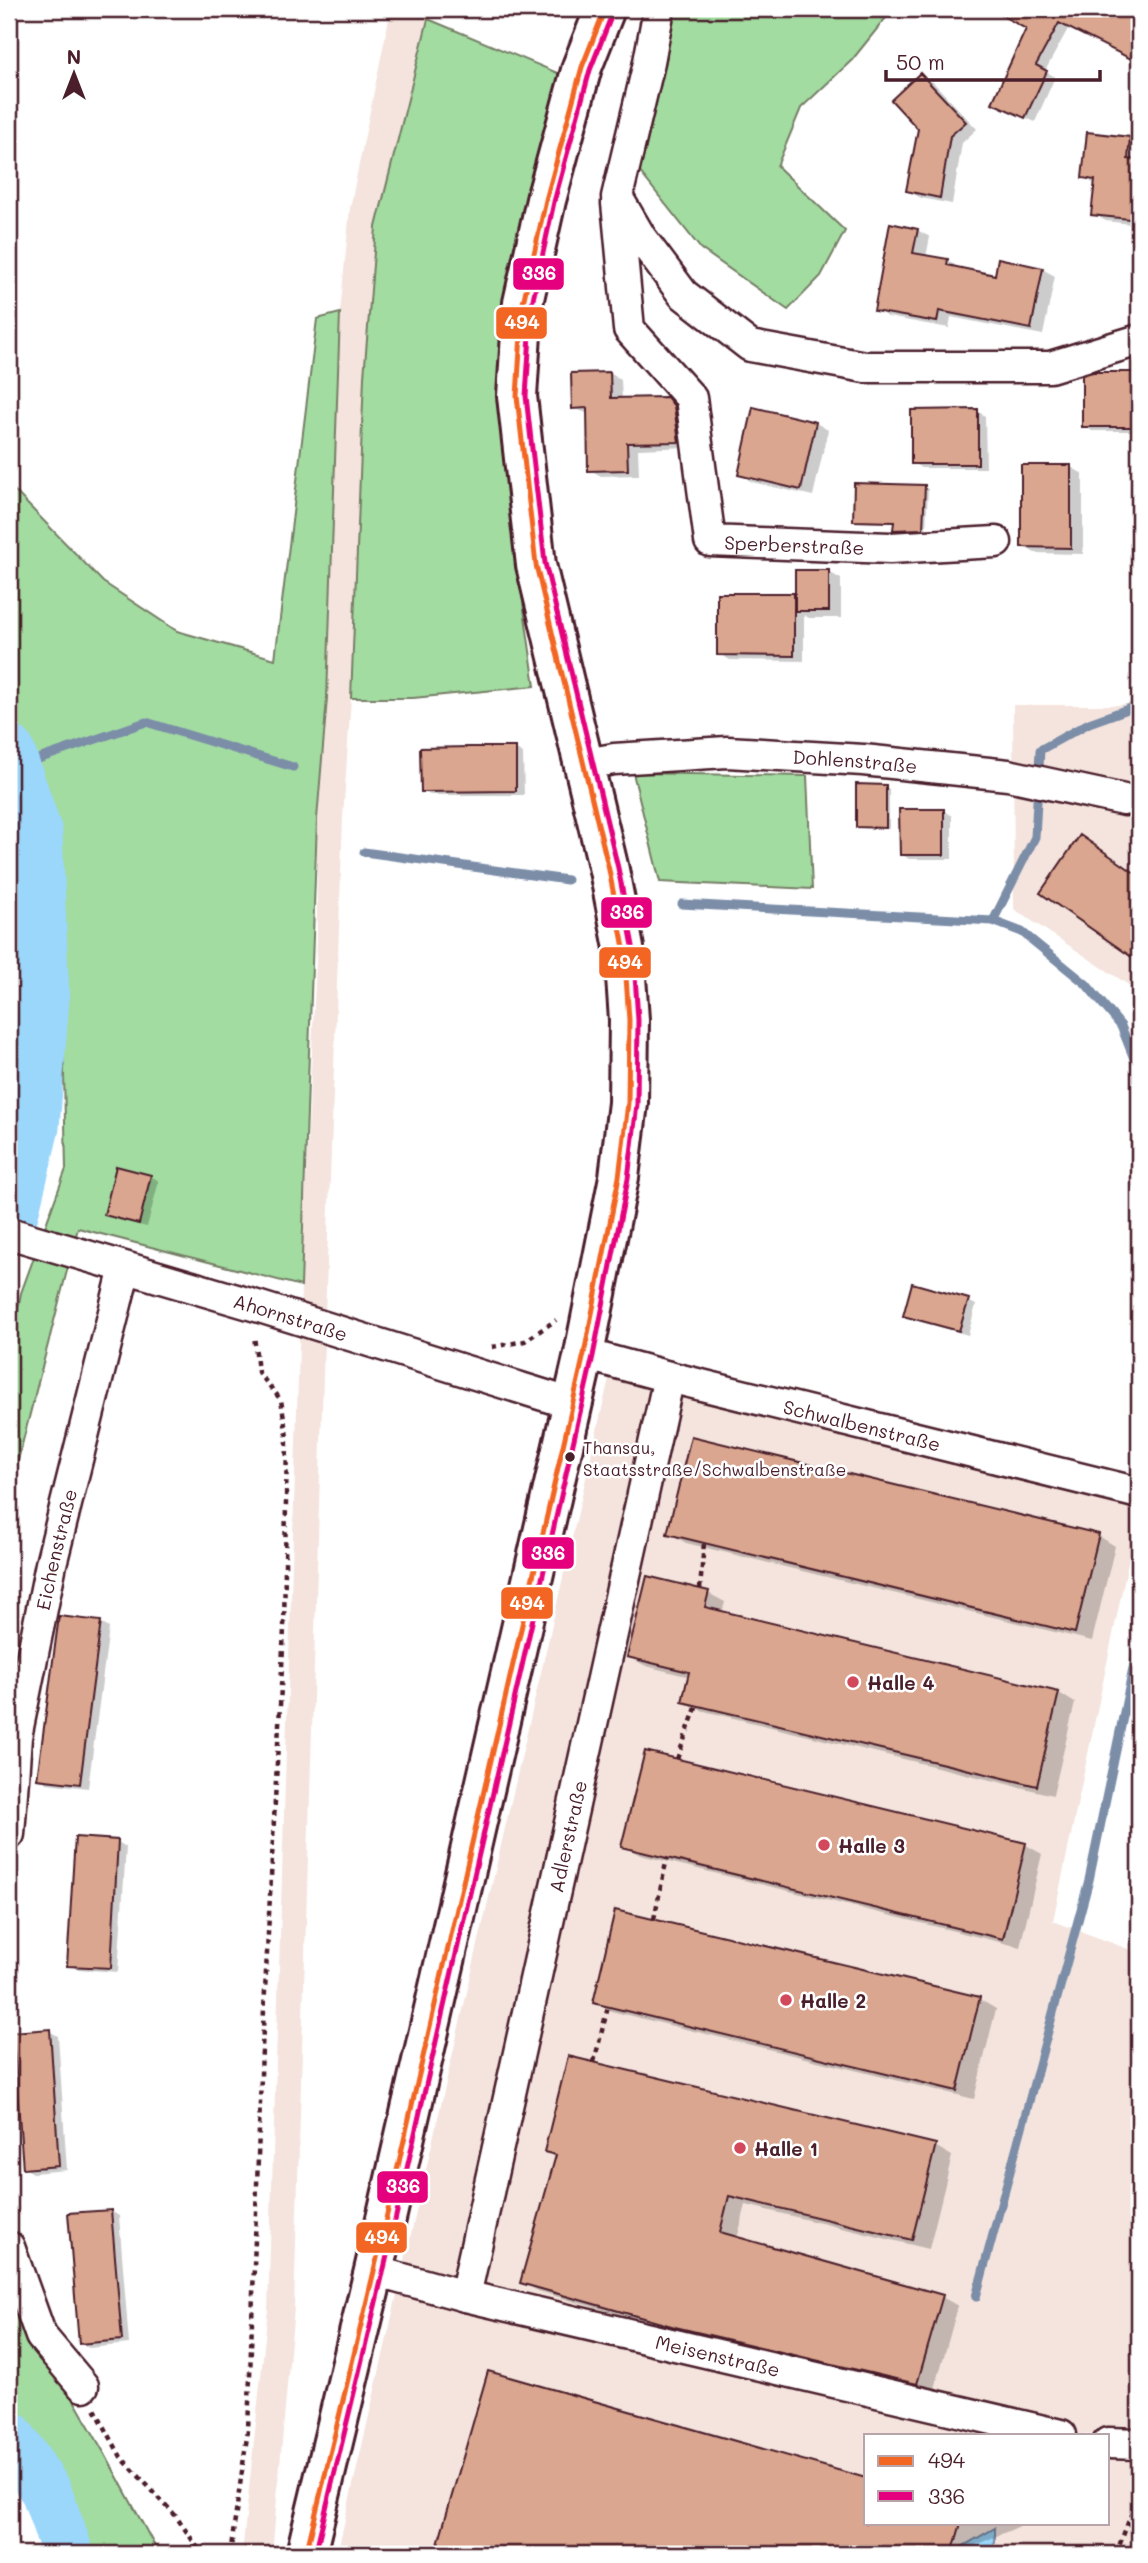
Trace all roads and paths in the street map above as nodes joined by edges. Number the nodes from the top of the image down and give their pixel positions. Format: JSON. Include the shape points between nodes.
{"nodes":[{"id":1,"x":604,"y":9,"type":"edge"},
{"id":2,"x":659,"y":9,"type":"edge"},
{"id":3,"x":617,"y":197,"type":"junction"},
{"id":4,"x":1139,"y":340,"type":"edge"},
{"id":5,"x":996,"y":542,"type":"dead end"},
{"id":6,"x":585,"y":764,"type":"junction"},
{"id":7,"x":1124,"y":800,"type":"dead end"},
{"id":8,"x":9,"y":1233,"type":"edge"},
{"id":9,"x":125,"y":1268,"type":"junction"},
{"id":10,"x":260,"y":1307,"type":"junction"},
{"id":11,"x":587,"y":1339,"type":"junction"},
{"id":12,"x":486,"y":1347,"type":"dead end"},
{"id":13,"x":669,"y":1377,"type":"junction"},
{"id":14,"x":572,"y":1404,"type":"junction"},
{"id":15,"x":1139,"y":1493,"type":"edge"},
{"id":16,"x":704,"y":1543,"type":"dead end"},
{"id":17,"x":700,"y":1589,"type":"dead end"},
{"id":18,"x":697,"y":1705,"type":"dead end"},
{"id":19,"x":677,"y":1759,"type":"dead end"},
{"id":20,"x":9,"y":1834,"type":"edge"},
{"id":21,"x":667,"y":1858,"type":"dead end"},
{"id":22,"x":654,"y":1919,"type":"dead end"},
{"id":23,"x":608,"y":2007,"type":"dead end"},
{"id":24,"x":594,"y":2062,"type":"dead end"},
{"id":25,"x":9,"y":2247,"type":"edge"},
{"id":26,"x":374,"y":2271,"type":"junction"},
{"id":27,"x":465,"y":2296,"type":"junction"},
{"id":28,"x":83,"y":2386,"type":"joint"},
{"id":29,"x":1057,"y":2434,"type":"edge"},
{"id":30,"x":1110,"y":2443,"type":"edge"},
{"id":31,"x":1139,"y":2444,"type":"edge"},
{"id":32,"x":1139,"y":2494,"type":"edge"},
{"id":33,"x":202,"y":2554,"type":"edge"},
{"id":34,"x":230,"y":2554,"type":"edge"},
{"id":35,"x":306,"y":2554,"type":"edge"},
{"id":36,"x":1116,"y":2554,"type":"edge"}],
"edges":[{"from":1,"to":6,"type":"main road","via":[[582,67],[546,200],[523,303],[517,396],[537,565]]},
{"from":2,"to":3,"type":"street","name":"Sperberstraße"},
{"from":3,"to":4,"type":"street","via":[[640,238],[682,294],[750,345],[865,367],[1050,367]]},
{"from":3,"to":5,"type":"street","name":"Sperberstraße","via":[[629,329],[691,398],[710,541],[890,548]]},
{"from":6,"to":7,"type":"street","name":"Dohlenstraße","via":[[727,752],[863,760],[1007,775]]},
{"from":6,"to":11,"type":"main road","via":[[624,947],[629,1020],[628,1103],[619,1177]]},
{"from":8,"to":9,"type":"street","name":"Ahornstraße"},
{"from":9,"to":10,"type":"street","name":"Ahornstraße"},
{"from":9,"to":20,"type":"street","name":"Eichenstraße","via":[[51,1564],[16,1737]]},
{"from":10,"to":14,"type":"street","name":"Ahornstraße"},
{"from":10,"to":34,"type":"path","via":[[253,1331],[258,1372],[281,1400],[287,1437],[284,1629],[248,2430]]},
{"from":11,"to":12,"type":"path","via":[[558,1319],[525,1341]]},
{"from":11,"to":13,"type":"street","name":"Schwalbenstraße"},
{"from":11,"to":14,"type":"main road"},
{"from":13,"to":15,"type":"street","name":"Schwalbenstraße"},
{"from":13,"to":27,"type":"street","name":"Adlerstraße"},
{"from":14,"to":26,"type":"main road"},
{"from":16,"to":17,"type":"path"},
{"from":18,"to":19,"type":"path"},
{"from":21,"to":22,"type":"path"},
{"from":23,"to":24,"type":"path"},
{"from":25,"to":28,"type":"street","via":[[41,2336]]},
{"from":26,"to":27,"type":"street","name":"Meisenstraße"},
{"from":26,"to":35,"type":"main road"},
{"from":27,"to":29,"type":"street","name":"Meisenstraße"},
{"from":28,"to":33,"type":"path","via":[[121,2457],[175,2515]]},
{"from":30,"to":31,"type":"street"},
{"from":32,"to":36,"type":"path"}]}
